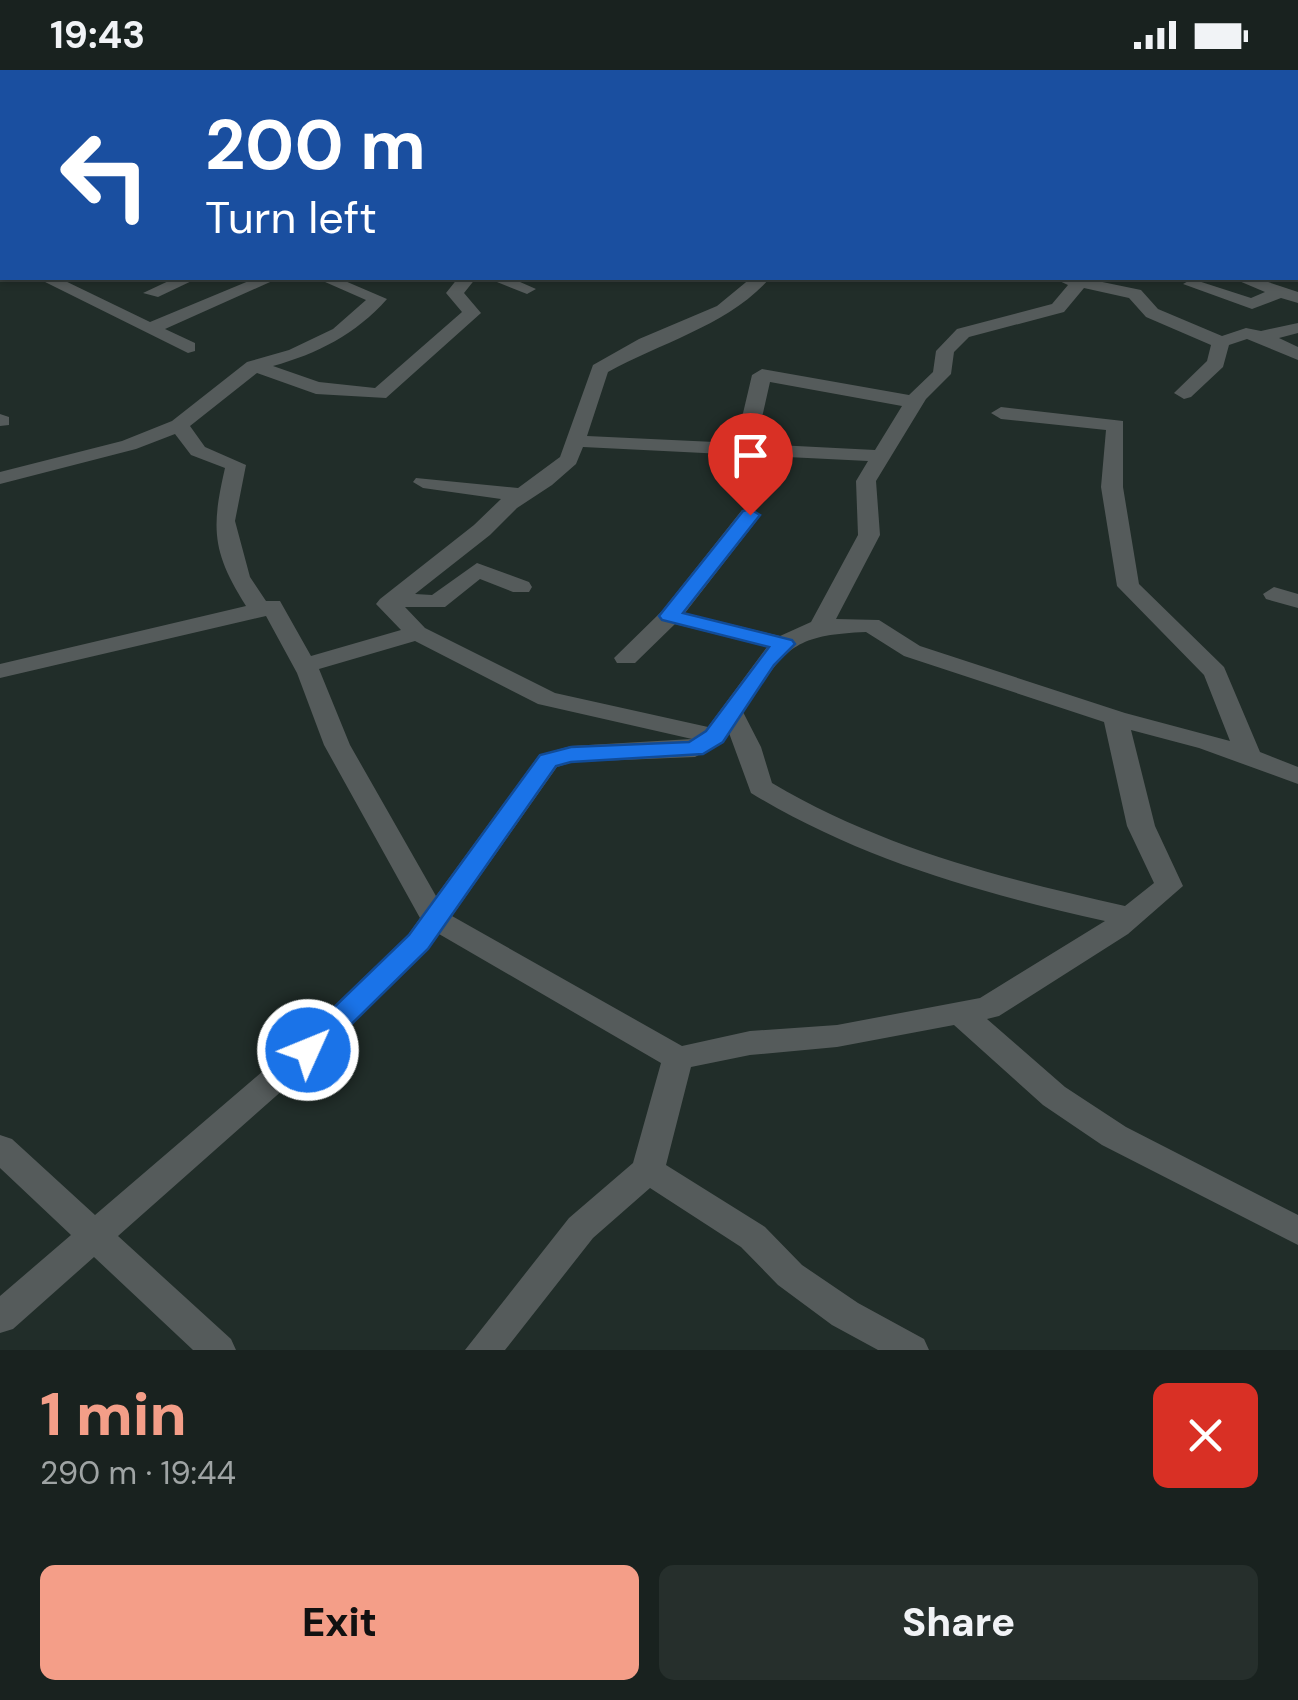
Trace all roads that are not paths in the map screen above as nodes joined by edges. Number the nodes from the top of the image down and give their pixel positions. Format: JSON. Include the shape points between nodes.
{"nodes":[{"id":1,"x":50,"y":280,"type":"edge"},
{"id":2,"x":184,"y":280,"type":"edge"},
{"id":3,"x":265,"y":280,"type":"edge"},
{"id":4,"x":329,"y":280,"type":"edge"},
{"id":5,"x":466,"y":280,"type":"edge"},
{"id":6,"x":501,"y":280,"type":"edge"},
{"id":7,"x":759,"y":280,"type":"edge"},
{"id":8,"x":1071,"y":280,"type":"edge"},
{"id":9,"x":1249,"y":280,"type":"edge"},
{"id":10,"x":1192,"y":284,"type":"dead end"},
{"id":11,"x":1286,"y":289,"type":"edge"},
{"id":12,"x":527,"y":290,"type":"dead end"},
{"id":13,"x":152,"y":292,"type":"dead end"},
{"id":14,"x":152,"y":328,"type":"junction"},
{"id":15,"x":1298,"y":328,"type":"edge"},
{"id":16,"x":1261,"y":337,"type":"junction"},
{"id":17,"x":1220,"y":342,"type":"junction"},
{"id":18,"x":188,"y":347,"type":"dead end"},
{"id":19,"x":1298,"y":354,"type":"edge"},
{"id":20,"x":254,"y":366,"type":"junction"},
{"id":21,"x":1184,"y":392,"type":"dead end"},
{"id":22,"x":914,"y":402,"type":"junction"},
{"id":23,"x":1001,"y":413,"type":"dead end"},
{"id":24,"x":178,"y":425,"type":"junction"},
{"id":25,"x":574,"y":441,"type":"junction"},
{"id":26,"x":745,"y":449,"type":"junction"},
{"id":27,"x":881,"y":456,"type":"junction"},
{"id":28,"x":0,"y":478,"type":"edge"},
{"id":29,"x":422,"y":482,"type":"dead end"},
{"id":30,"x":522,"y":495,"type":"junction"},
{"id":31,"x":750,"y":515,"type":"dead end"},
{"id":32,"x":522,"y":588,"type":"dead end"},
{"id":33,"x":1274,"y":594,"type":"dead end"},
{"id":34,"x":393,"y":600,"type":"junction"},
{"id":35,"x":1298,"y":601,"type":"edge"},
{"id":36,"x":260,"y":610,"type":"junction"},
{"id":37,"x":670,"y":616,"type":"junction"},
{"id":38,"x":820,"y":627,"type":"junction"},
{"id":39,"x":417,"y":633,"type":"junction"},
{"id":40,"x":784,"y":644,"type":"junction"},
{"id":41,"x":626,"y":658,"type":"dead end"},
{"id":42,"x":304,"y":665,"type":"junction"},
{"id":43,"x":0,"y":670,"type":"edge"},
{"id":44,"x":731,"y":713,"type":"junction"},
{"id":45,"x":1116,"y":718,"type":"junction"},
{"id":46,"x":714,"y":736,"type":"junction"},
{"id":47,"x":1249,"y":758,"type":"junction"},
{"id":48,"x":1298,"y":776,"type":"edge"},
{"id":49,"x":1130,"y":917,"type":"junction"},
{"id":50,"x":435,"y":919,"type":"junction"},
{"id":51,"x":959,"y":1012,"type":"junction"},
{"id":52,"x":678,"y":1058,"type":"junction"},
{"id":53,"x":0,"y":1148,"type":"edge"},
{"id":54,"x":648,"y":1170,"type":"junction"},
{"id":55,"x":1298,"y":1231,"type":"edge"},
{"id":56,"x":95,"y":1236,"type":"junction"},
{"id":57,"x":0,"y":1318,"type":"edge"},
{"id":58,"x":218,"y":1350,"type":"edge"},
{"id":59,"x":483,"y":1350,"type":"edge"},
{"id":60,"x":911,"y":1350,"type":"edge"}],
"edges":[{"from":1,"to":14,"type":"street"},
{"from":2,"to":13,"type":"street"},
{"from":3,"to":14,"type":"street"},
{"from":4,"to":20,"type":"street","via":[[378,299],[339,332]]},
{"from":5,"to":20,"type":"street","via":[[456,293],[472,313],[378,394],[316,388]]},
{"from":6,"to":12,"type":"street"},
{"from":7,"to":25,"type":"street","via":[[723,310],[600,369]]},
{"from":8,"to":17,"type":"street","via":[[1135,294],[1152,313]]},
{"from":8,"to":22,"type":"street","via":[[1058,308],[963,332],[945,351],[942,374]]},
{"from":9,"to":11,"type":"street"},
{"from":10,"to":11,"type":"street","via":[[1252,304]]},
{"from":14,"to":18,"type":"street"},
{"from":15,"to":16,"type":"street"},
{"from":16,"to":17,"type":"street","via":[[1246,333]]},
{"from":16,"to":19,"type":"street"},
{"from":17,"to":21,"type":"street","via":[[1216,363]]},
{"from":20,"to":24,"type":"street"},
{"from":22,"to":26,"type":"street","via":[[762,375]]},
{"from":22,"to":27,"type":"street"},
{"from":23,"to":47,"type":"street","via":[[1116,424],[1112,488],[1128,586],[1214,672]]},
{"from":24,"to":28,"type":"street","via":[[129,445]]},
{"from":24,"to":36,"type":"street","via":[[198,451],[236,465],[224,520],[240,577]]},
{"from":25,"to":26,"type":"street"},
{"from":25,"to":30,"type":"street","via":[[569,460]]},
{"from":26,"to":27,"type":"street"},
{"from":27,"to":38,"type":"street","via":[[866,481],[868,535]]},
{"from":29,"to":30,"type":"street"},
{"from":30,"to":34,"type":"street"},
{"from":31,"to":37,"type":"street"},
{"from":32,"to":34,"type":"street","via":[[477,570],[437,602]]},
{"from":33,"to":35,"type":"street"},
{"from":34,"to":39,"type":"street","via":[[388,604]]},
{"from":36,"to":42,"type":"street","via":[[272,606]]},
{"from":36,"to":43,"type":"street"},
{"from":37,"to":40,"type":"street"},
{"from":37,"to":41,"type":"street"},
{"from":38,"to":40,"type":"street"},
{"from":38,"to":45,"type":"street","via":[[871,624],[912,651]]},
{"from":39,"to":42,"type":"street"},
{"from":39,"to":46,"type":"street","via":[[547,699]]},
{"from":40,"to":44,"type":"street"},
{"from":42,"to":50,"type":"street","via":[[337,745]]},
{"from":44,"to":46,"type":"street"},
{"from":44,"to":49,"type":"street","via":[[760,788],[805,818],[875,849]]},
{"from":45,"to":47,"type":"street"},
{"from":45,"to":49,"type":"street","via":[[1141,826],[1169,886]]},
{"from":46,"to":50,"type":"street","via":[[695,749],[548,760]]},
{"from":47,"to":48,"type":"street"},
{"from":49,"to":51,"type":"street","via":[[988,1008]]},
{"from":50,"to":52,"type":"street"},
{"from":50,"to":56,"type":"street","via":[[308,1050]]},
{"from":51,"to":52,"type":"street"},
{"from":51,"to":55,"type":"street","via":[[1054,1096],[1114,1136]]},
{"from":52,"to":54,"type":"street"},
{"from":53,"to":56,"type":"street"},
{"from":54,"to":59,"type":"street","via":[[581,1228]]},
{"from":54,"to":60,"type":"street","via":[[753,1237],[846,1314]]},
{"from":56,"to":57,"type":"street"},
{"from":56,"to":58,"type":"street"}]}
